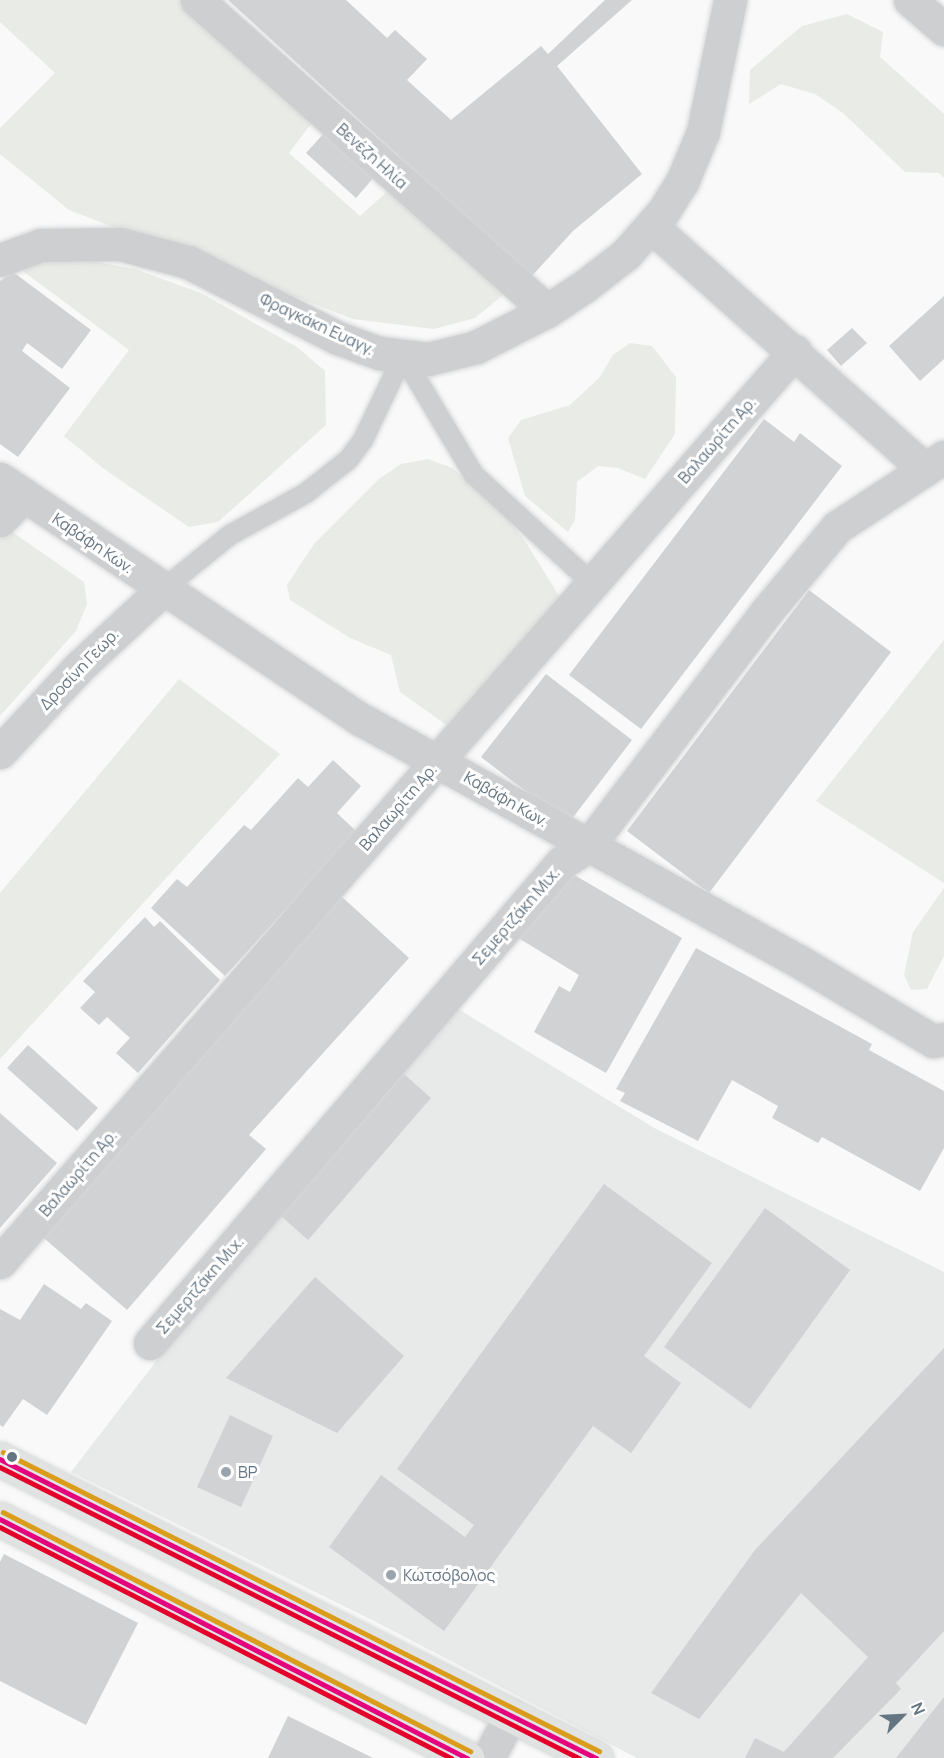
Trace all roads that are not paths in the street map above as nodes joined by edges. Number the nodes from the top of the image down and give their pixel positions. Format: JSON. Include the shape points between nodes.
{"nodes":[{"id":1,"x":197,"y":0,"type":"edge"},
{"id":2,"x":910,"y":0,"type":"edge"},
{"id":3,"x":719,"y":6,"type":"edge"},
{"id":4,"x":944,"y":29,"type":"edge"},
{"id":5,"x":652,"y":227,"type":"junction"},
{"id":6,"x":0,"y":260,"type":"edge"},
{"id":7,"x":547,"y":311,"type":"junction"},
{"id":8,"x":795,"y":351,"type":"junction"},
{"id":9,"x":403,"y":356,"type":"junction"},
{"id":10,"x":935,"y":463,"type":"edge"},
{"id":11,"x":12,"y":487,"type":"edge"},
{"id":12,"x":0,"y":520,"type":"edge"},
{"id":13,"x":592,"y":583,"type":"junction"},
{"id":14,"x":162,"y":590,"type":"junction"},
{"id":15,"x":0,"y":752,"type":"edge"},
{"id":16,"x":438,"y":761,"type":"junction"},
{"id":17,"x":588,"y":846,"type":"junction"},
{"id":18,"x":938,"y":1040,"type":"edge"},
{"id":19,"x":0,"y":1262,"type":"edge"},
{"id":20,"x":150,"y":1343,"type":"dead end"},
{"id":21,"x":0,"y":1459,"type":"edge"},
{"id":22,"x":0,"y":1520,"type":"edge"},
{"id":23,"x":512,"y":1715,"type":"junction"},
{"id":24,"x":467,"y":1758,"type":"edge"},
{"id":25,"x":488,"y":1758,"type":"edge"},
{"id":26,"x":596,"y":1758,"type":"edge"}],
"edges":[{"from":1,"to":7,"type":"street","name":"Βενέζη Ηλία"},
{"from":2,"to":4,"type":"street"},
{"from":3,"to":5,"type":"street","name":"Φραγκάκη Ευαγγ.","via":[[703,132],[682,182]]},
{"from":5,"to":7,"type":"street","name":"Φραγκάκη Ευαγγ.","via":[[626,254]]},
{"from":5,"to":8,"type":"street"},
{"from":6,"to":9,"type":"street","name":"Φραγκάκη Ευαγγ.","via":[[30,248],[67,242],[120,244],[155,251],[219,276],[338,338],[379,353]]},
{"from":7,"to":9,"type":"street","name":"Φραγκάκη Ευαγγ.","via":[[460,352],[428,359]]},
{"from":8,"to":10,"type":"street"},
{"from":8,"to":13,"type":"street","name":"Βαλαωρίτη Αρ."},
{"from":9,"to":13,"type":"lane","via":[[474,475]]},
{"from":9,"to":14,"type":"lane","via":[[363,440],[348,460],[306,493],[230,535]]},
{"from":10,"to":17,"type":"street","name":"Σεμερτζάκη Μιχ.","via":[[856,512],[822,544]]},
{"from":11,"to":12,"type":"street"},
{"from":11,"to":14,"type":"street","name":"Καβάφη Κων."},
{"from":13,"to":16,"type":"street","name":"Βαλαωρίτη Αρ."},
{"from":14,"to":15,"type":"street","name":"Δροσίνη Γεωρ.","via":[[79,667]]},
{"from":14,"to":16,"type":"street","name":"Καβάφη Κων.","via":[[362,720]]},
{"from":16,"to":17,"type":"street","name":"Καβάφη Κων."},
{"from":16,"to":19,"type":"street","name":"Βαλαωρίτη Αρ."},
{"from":17,"to":18,"type":"street","name":"Καβάφη Κων."},
{"from":17,"to":20,"type":"street","name":"Σεμερτζάκη Μιχ.","via":[[561,863]]},
{"from":21,"to":23,"type":"main road"},
{"from":22,"to":24,"type":"main road"},
{"from":23,"to":25,"type":"street"},
{"from":23,"to":26,"type":"main road"}]}
